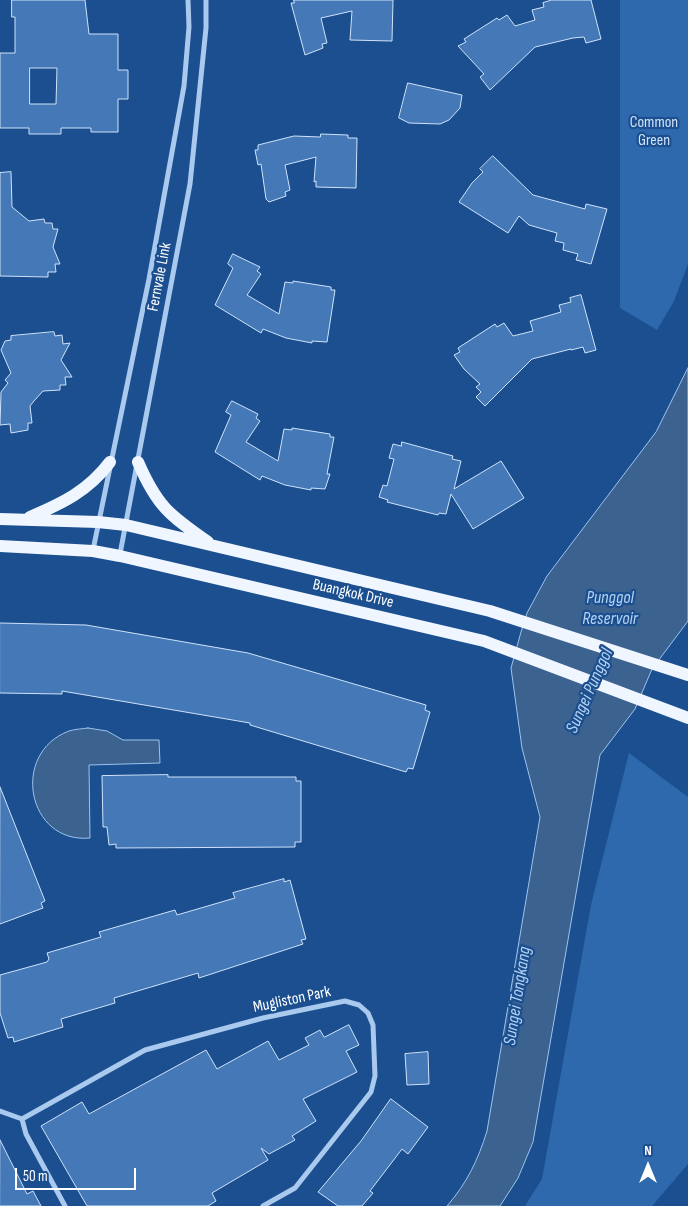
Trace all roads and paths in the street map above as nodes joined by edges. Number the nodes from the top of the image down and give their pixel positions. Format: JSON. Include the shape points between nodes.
{"nodes":[{"id":1,"x":188,"y":0,"type":"edge"},
{"id":2,"x":206,"y":0,"type":"edge"},
{"id":3,"x":110,"y":462,"type":"junction"},
{"id":4,"x":138,"y":462,"type":"junction"},
{"id":5,"x":0,"y":519,"type":"edge"},
{"id":6,"x":26,"y":519,"type":"junction"},
{"id":7,"x":98,"y":522,"type":"junction"},
{"id":8,"x":126,"y":525,"type":"junction"},
{"id":9,"x":0,"y":546,"type":"edge"},
{"id":10,"x":214,"y":546,"type":"junction"},
{"id":11,"x":93,"y":551,"type":"junction"},
{"id":12,"x":120,"y":556,"type":"junction"},
{"id":13,"x":688,"y":675,"type":"edge"},
{"id":14,"x":685,"y":717,"type":"edge"},
{"id":15,"x":0,"y":1111,"type":"edge"},
{"id":16,"x":22,"y":1119,"type":"junction"},
{"id":17,"x":65,"y":1206,"type":"edge"},
{"id":18,"x":263,"y":1206,"type":"edge"}],
"edges":[{"from":1,"to":3,"type":"street","name":"Fernvale Link","via":[[184,86],[149,279]]},
{"from":2,"to":4,"type":"street","name":"Fernvale Link","via":[[190,184]]},
{"from":3,"to":6,"type":"main road","via":[[96,480],[62,504]]},
{"from":3,"to":7,"type":"street","name":"Fernvale Link"},
{"from":4,"to":8,"type":"street","name":"Fernvale Link"},
{"from":4,"to":10,"type":"main road","via":[[151,492],[173,518]]},
{"from":5,"to":6,"type":"main road","name":"Buangkok Drive"},
{"from":6,"to":7,"type":"main road","name":"Buangkok Drive"},
{"from":7,"to":8,"type":"main road","name":"Buangkok Drive"},
{"from":7,"to":11,"type":"street","name":"Fernvale Link"},
{"from":8,"to":10,"type":"main road","name":"Buangkok Drive"},
{"from":8,"to":12,"type":"street","name":"Fernvale Link"},
{"from":9,"to":11,"type":"main road","name":"Buangkok Drive"},
{"from":10,"to":13,"type":"main road","name":"Buangkok Drive","via":[[490,611]]},
{"from":11,"to":12,"type":"main road","name":"Buangkok Drive"},
{"from":12,"to":14,"type":"main road","name":"Buangkok Drive","via":[[484,641]]},
{"from":15,"to":16,"type":"street"},
{"from":16,"to":17,"type":"street","via":[[26,1134]]},
{"from":16,"to":18,"type":"street","name":"Mugliston Park","via":[[145,1050],[263,1018],[345,1001],[359,1005],[368,1013],[373,1025],[376,1076],[371,1092],[295,1188]]}]}
